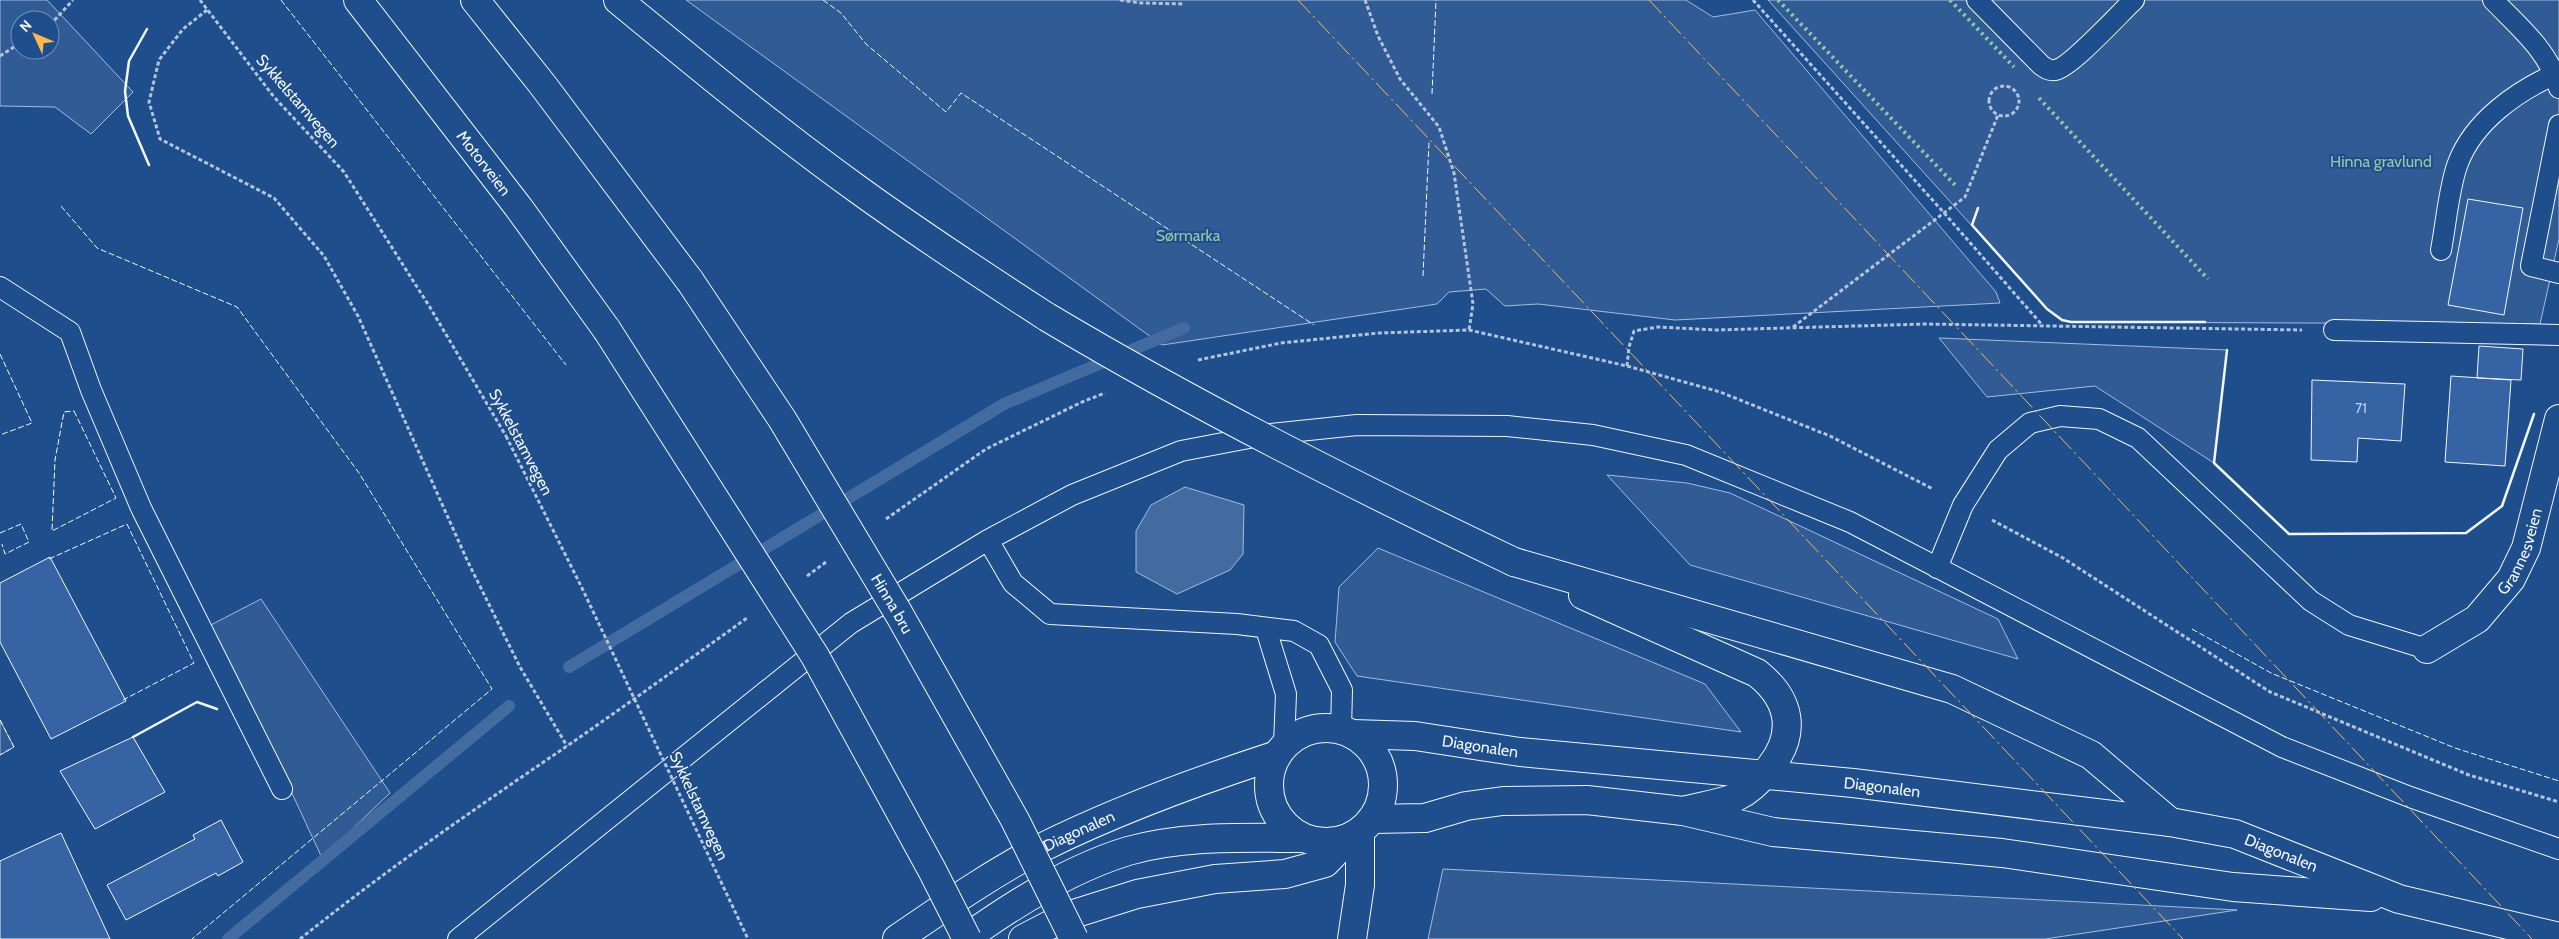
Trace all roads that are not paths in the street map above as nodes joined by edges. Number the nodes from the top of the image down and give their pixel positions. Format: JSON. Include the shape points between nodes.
{"nodes":[{"id":1,"x":358,"y":0,"type":"edge"},
{"id":2,"x":475,"y":0,"type":"edge"},
{"id":3,"x":618,"y":0,"type":"edge"},
{"id":4,"x":1977,"y":0,"type":"edge"},
{"id":5,"x":2134,"y":0,"type":"edge"},
{"id":6,"x":2493,"y":0,"type":"edge"},
{"id":7,"x":2557,"y":81,"type":"edge"},
{"id":8,"x":2559,"y":125,"type":"edge"},
{"id":9,"x":2441,"y":250,"type":"dead end"},
{"id":10,"x":2559,"y":273,"type":"edge"},
{"id":11,"x":0,"y":287,"type":"edge"},
{"id":12,"x":2334,"y":330,"type":"road end"},
{"id":13,"x":2559,"y":335,"type":"edge"},
{"id":14,"x":2559,"y":419,"type":"edge"},
{"id":15,"x":988,"y":540,"type":"junction"},
{"id":16,"x":1514,"y":562,"type":"junction"},
{"id":17,"x":1938,"y":568,"type":"junction"},
{"id":18,"x":1266,"y":629,"type":"junction"},
{"id":19,"x":2427,"y":649,"type":"joint"},
{"id":20,"x":1347,"y":732,"type":"junction"},
{"id":21,"x":1281,"y":750,"type":"junction"},
{"id":22,"x":1766,"y":774,"type":"junction"},
{"id":23,"x":282,"y":789,"type":"dead end"},
{"id":24,"x":1684,"y":810,"type":"junction"},
{"id":25,"x":2170,"y":822,"type":"junction"},
{"id":26,"x":1361,"y":829,"type":"junction"},
{"id":27,"x":1302,"y":838,"type":"junction"},
{"id":28,"x":2559,"y":849,"type":"edge"},
{"id":29,"x":2399,"y":899,"type":"junction"},
{"id":30,"x":2559,"y":937,"type":"edge"},
{"id":31,"x":458,"y":939,"type":"edge"},
{"id":32,"x":897,"y":939,"type":"edge"},
{"id":33,"x":966,"y":939,"type":"edge"},
{"id":34,"x":1023,"y":939,"type":"edge"},
{"id":35,"x":1074,"y":939,"type":"edge"},
{"id":36,"x":1352,"y":939,"type":"edge"}],
"edges":[{"from":1,"to":33,"type":"main road","name":"Motorveien","bridge":true,"via":[[519,208],[607,330],[815,656]]},
{"from":2,"to":35,"type":"main road","name":"Hinna bru","bridge":true,"via":[[690,281],[782,419],[900,614],[1015,820]]},
{"from":3,"to":16,"type":"main road","bridge":true,"via":[[766,120],[855,187],[1047,317],[1140,373],[1255,435]]},
{"from":4,"to":5,"type":"lane","via":[[2041,65],[2055,70],[2070,62]]},
{"from":6,"to":7,"type":"lane","via":[[2531,40]]},
{"from":7,"to":9,"type":"lane","via":[[2534,84],[2506,102],[2465,147],[2457,164]]},
{"from":8,"to":10,"type":"lane","via":[[2531,266]]},
{"from":11,"to":23,"type":"lane","via":[[70,332],[141,508]]},
{"from":12,"to":13,"type":"lane"},
{"from":14,"to":19,"type":"main road","name":"Grannesveien","via":[[2526,548],[2511,579],[2477,619]]},
{"from":15,"to":17,"type":"lane","via":[[1072,495],[1181,451],[1270,434],[1357,425],[1507,426],[1592,434],[1686,455],[1850,522]]},
{"from":15,"to":18,"type":"lane","via":[[1013,583],[1050,614],[1237,624]]},
{"from":15,"to":31,"type":"lane","via":[[851,623]]},
{"from":16,"to":22,"type":"main road","via":[[1738,663],[1770,684],[1783,702],[1788,727],[1782,751]]},
{"from":16,"to":25,"type":"main road","via":[[1952,688],[2091,755]]},
{"from":17,"to":19,"type":"lane","via":[[1963,504],[1998,450],[2030,424],[2060,416],[2099,419],[2138,438],[2311,601],[2349,625]]},
{"from":17,"to":28,"type":"lane","via":[[2282,747],[2410,797]]},
{"from":18,"to":20,"type":"lane","via":[[1294,631],[1319,645],[1342,690]]},
{"from":18,"to":21,"type":"lane","via":[[1286,694]]},
{"from":20,"to":21,"type":"main road","via":[[1320,728],[1301,733]]},
{"from":20,"to":22,"type":"main road","name":"Diagonalen","via":[[1415,736],[1520,752]]},
{"from":20,"to":26,"type":"main road","via":[[1368,746],[1379,763],[1383,782],[1381,801]]},
{"from":21,"to":27,"type":"main road","via":[[1269,777],[1270,802],[1288,829]]},
{"from":21,"to":32,"type":"main road","name":"Diagonalen","via":[[1102,819],[1040,848],[967,890]]},
{"from":22,"to":24,"type":"main road","via":[[1736,796]]},
{"from":22,"to":25,"type":"main road","name":"Diagonalen"},
{"from":24,"to":26,"type":"main road","name":"Diagonalen","via":[[1587,800],[1541,799],[1466,806],[1425,818]]},
{"from":24,"to":29,"type":"main road","name":"Diagonalen","via":[[1773,832],[2002,853],[2233,887]]},
{"from":25,"to":29,"type":"main road","name":"Diagonalen","via":[[2235,834]]},
{"from":26,"to":27,"type":"main road","via":[[1326,842]]},
{"from":26,"to":34,"type":"main road","via":[[1324,863],[1284,874],[1215,879],[1137,894],[1067,916]]},
{"from":26,"to":36,"type":"main road","via":[[1360,885]]},
{"from":27,"to":33,"type":"main road","via":[[1188,841],[1128,851],[1057,882],[1009,909]]},
{"from":29,"to":30,"type":"main road","name":"Diagonalen"}]}
